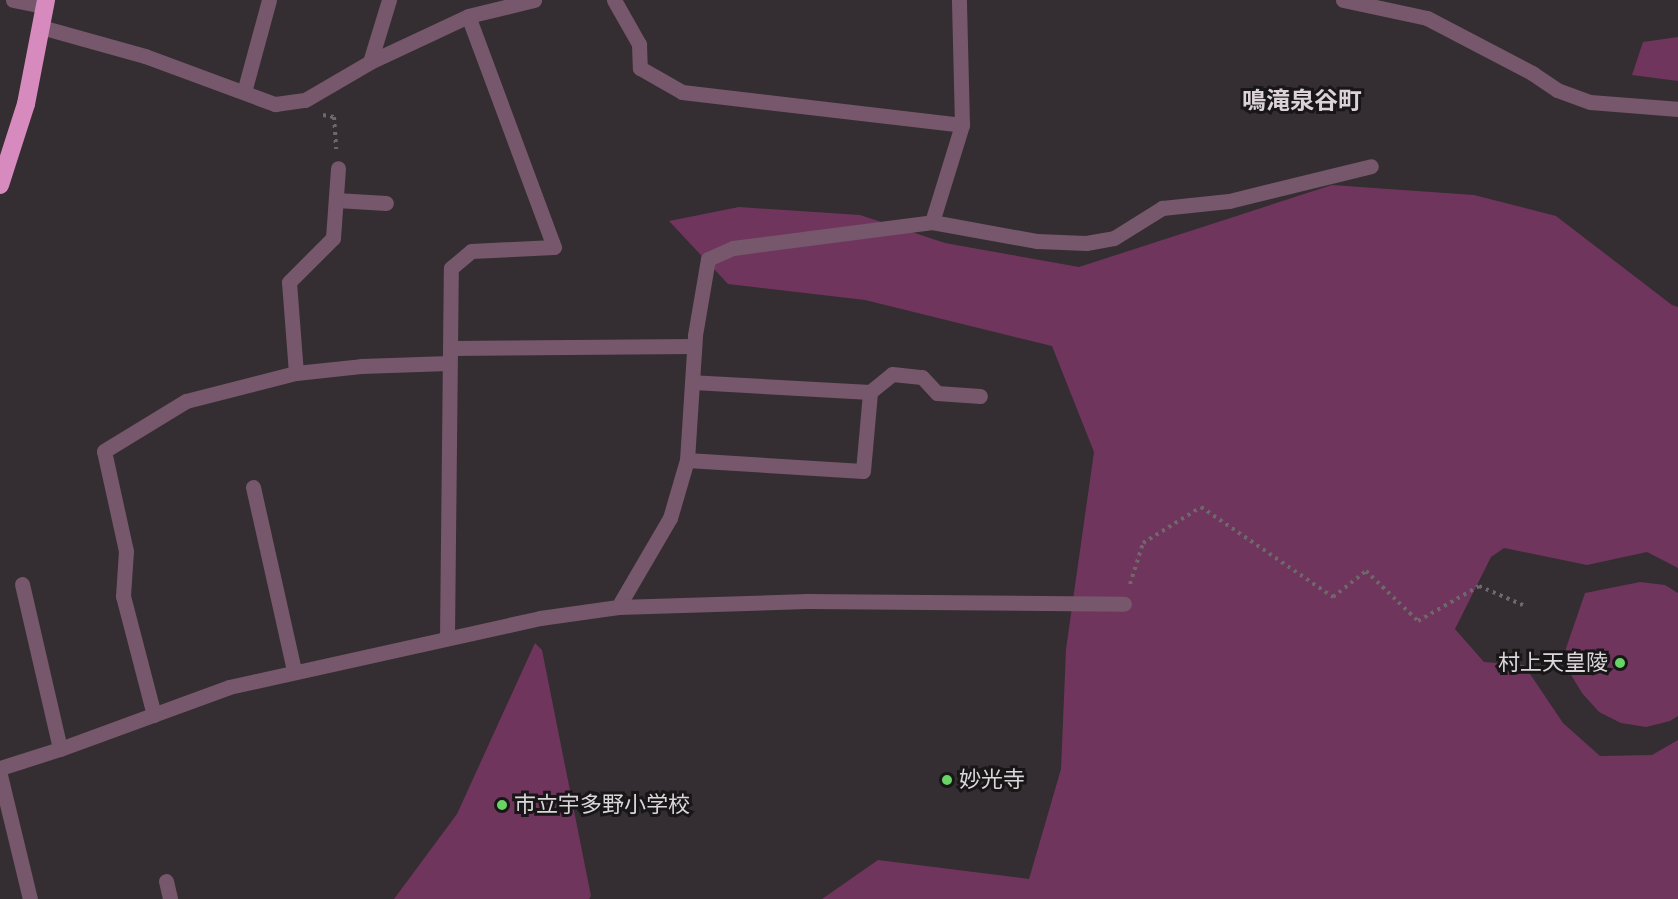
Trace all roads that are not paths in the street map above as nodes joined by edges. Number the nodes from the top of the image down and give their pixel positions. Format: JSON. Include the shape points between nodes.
{"nodes":[{"id":1,"x":13,"y":0,"type":"edge"},
{"id":2,"x":269,"y":0,"type":"edge"},
{"id":3,"x":388,"y":0,"type":"edge"},
{"id":4,"x":534,"y":0,"type":"edge"},
{"id":5,"x":614,"y":0,"type":"edge"},
{"id":6,"x":959,"y":0,"type":"edge"},
{"id":7,"x":1343,"y":0,"type":"edge"},
{"id":8,"x":45,"y":3,"type":"edge"},
{"id":9,"x":468,"y":16,"type":"junction"},
{"id":10,"x":41,"y":27,"type":"junction"},
{"id":11,"x":370,"y":62,"type":"junction"},
{"id":12,"x":244,"y":92,"type":"junction"},
{"id":13,"x":1678,"y":110,"type":"edge"},
{"id":14,"x":962,"y":125,"type":"junction"},
{"id":15,"x":1371,"y":166,"type":"dead end"},
{"id":16,"x":338,"y":168,"type":"road end"},
{"id":17,"x":0,"y":184,"type":"edge"},
{"id":18,"x":336,"y":200,"type":"junction"},
{"id":19,"x":386,"y":203,"type":"dead end"},
{"id":20,"x":932,"y":222,"type":"junction"},
{"id":21,"x":694,"y":341,"type":"junction"},
{"id":22,"x":450,"y":356,"type":"junction"},
{"id":23,"x":296,"y":373,"type":"junction"},
{"id":24,"x":693,"y":382,"type":"junction"},
{"id":25,"x":870,"y":392,"type":"junction"},
{"id":26,"x":980,"y":396,"type":"dead end"},
{"id":27,"x":687,"y":460,"type":"junction"},
{"id":28,"x":253,"y":487,"type":"dead end"},
{"id":29,"x":22,"y":584,"type":"dead end"},
{"id":30,"x":1124,"y":604,"type":"road end"},
{"id":31,"x":618,"y":607,"type":"junction"},
{"id":32,"x":447,"y":636,"type":"junction"},
{"id":33,"x":294,"y":671,"type":"junction"},
{"id":34,"x":153,"y":715,"type":"junction"},
{"id":35,"x":60,"y":749,"type":"junction"},
{"id":36,"x":0,"y":768,"type":"edge"},
{"id":37,"x":0,"y":775,"type":"edge"},
{"id":38,"x":166,"y":881,"type":"dead end"},
{"id":39,"x":30,"y":899,"type":"edge"},
{"id":40,"x":170,"y":899,"type":"edge"}],
"edges":[{"from":1,"to":8,"type":"street"},
{"from":2,"to":12,"type":"street"},
{"from":3,"to":11,"type":"street"},
{"from":4,"to":9,"type":"street"},
{"from":5,"to":14,"type":"street","via":[[639,44],[639,68],[682,92]]},
{"from":6,"to":14,"type":"street"},
{"from":7,"to":13,"type":"street","via":[[1427,18],[1557,90],[1590,102]]},
{"from":8,"to":10,"type":"highway"},
{"from":9,"to":11,"type":"street"},
{"from":9,"to":22,"type":"street","via":[[554,246],[471,250],[451,268]]},
{"from":10,"to":12,"type":"street","via":[[145,56]]},
{"from":10,"to":17,"type":"highway","via":[[26,104]]},
{"from":11,"to":12,"type":"street","via":[[305,100],[275,104]]},
{"from":14,"to":20,"type":"street"},
{"from":15,"to":20,"type":"street","via":[[1229,201],[1162,208],[1114,238],[1086,243],[1037,241]]},
{"from":16,"to":18,"type":"street"},
{"from":18,"to":19,"type":"street"},
{"from":18,"to":23,"type":"street","via":[[333,238],[289,282]]},
{"from":20,"to":21,"type":"street","via":[[733,248],[708,259]]},
{"from":21,"to":22,"type":"street"},
{"from":21,"to":24,"type":"street"},
{"from":22,"to":23,"type":"street"},
{"from":22,"to":32,"type":"street"},
{"from":23,"to":34,"type":"street","via":[[186,401],[104,451],[126,551],[123,596]]},
{"from":24,"to":25,"type":"street"},
{"from":24,"to":27,"type":"street"},
{"from":25,"to":26,"type":"street","via":[[892,374],[922,377],[937,393]]},
{"from":25,"to":27,"type":"street","via":[[863,471]]},
{"from":27,"to":31,"type":"street","via":[[670,519]]},
{"from":28,"to":33,"type":"street"},
{"from":29,"to":35,"type":"street"},
{"from":30,"to":31,"type":"street","via":[[807,601]]},
{"from":31,"to":32,"type":"street"},
{"from":32,"to":33,"type":"street"},
{"from":33,"to":34,"type":"street","via":[[229,687]]},
{"from":34,"to":35,"type":"street"},
{"from":35,"to":36,"type":"street"},
{"from":37,"to":39,"type":"street"},
{"from":38,"to":40,"type":"street"}]}
